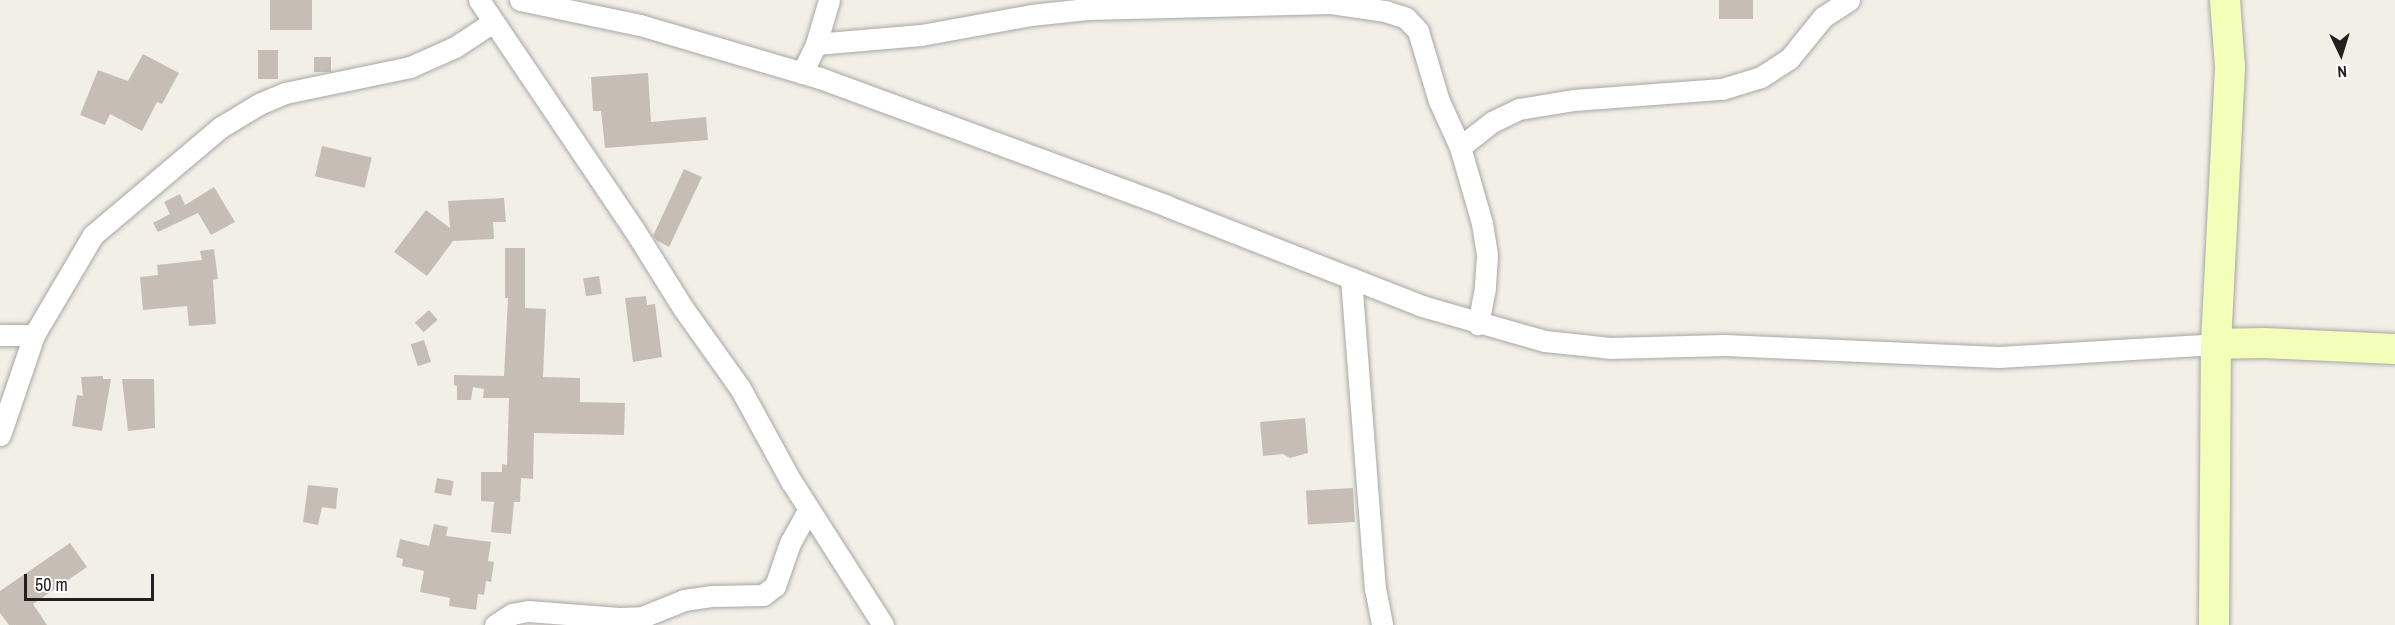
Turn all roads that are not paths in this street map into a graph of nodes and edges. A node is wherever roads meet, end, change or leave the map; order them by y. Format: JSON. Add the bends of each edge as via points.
{"nodes":[{"id":1,"x":479,"y":0,"type":"edge"},
{"id":2,"x":520,"y":0,"type":"edge"},
{"id":3,"x":829,"y":0,"type":"edge"},
{"id":4,"x":1849,"y":0,"type":"edge"},
{"id":5,"x":2225,"y":0,"type":"edge"},
{"id":6,"x":493,"y":22,"type":"junction"},
{"id":7,"x":816,"y":44,"type":"junction"},
{"id":8,"x":802,"y":73,"type":"junction"},
{"id":9,"x":1460,"y":147,"type":"junction"},
{"id":10,"x":1351,"y":278,"type":"junction"},
{"id":11,"x":1478,"y":324,"type":"junction"},
{"id":12,"x":0,"y":335,"type":"edge"},
{"id":13,"x":34,"y":335,"type":"junction"},
{"id":14,"x":2216,"y":344,"type":"junction"},
{"id":15,"x":2395,"y":349,"type":"edge"},
{"id":16,"x":0,"y":435,"type":"edge"},
{"id":17,"x":809,"y":509,"type":"junction"},
{"id":18,"x":495,"y":625,"type":"edge"},
{"id":19,"x":883,"y":625,"type":"edge"},
{"id":20,"x":1382,"y":625,"type":"edge"},
{"id":21,"x":2214,"y":625,"type":"edge"}],
"edges":[{"from":1,"to":6,"type":"street"},
{"from":2,"to":8,"type":"street","via":[[640,25]]},
{"from":3,"to":7,"type":"street"},
{"from":4,"to":9,"type":"street","via":[[1823,17],[1789,59],[1761,77],[1722,89],[1574,100],[1519,109],[1492,122]]},
{"from":5,"to":14,"type":"main road","via":[[2230,68],[2228,160]]},
{"from":6,"to":13,"type":"street","via":[[455,47],[410,66],[285,93],[221,127],[93,235]]},
{"from":6,"to":17,"type":"street","via":[[740,388]]},
{"from":7,"to":8,"type":"street"},
{"from":7,"to":9,"type":"street","via":[[921,34],[1087,9],[1331,3],[1384,11],[1406,18],[1418,31],[1438,101]]},
{"from":8,"to":10,"type":"street","via":[[1167,206]]},
{"from":9,"to":11,"type":"street","via":[[1482,223],[1487,256]]},
{"from":10,"to":11,"type":"street"},
{"from":10,"to":20,"type":"street","via":[[1375,588]]},
{"from":11,"to":14,"type":"street","via":[[1545,341],[1610,348],[1724,345],[1999,357]]},
{"from":12,"to":13,"type":"street"},
{"from":13,"to":16,"type":"street"},
{"from":14,"to":15,"type":"main road"},
{"from":14,"to":21,"type":"main road"},
{"from":17,"to":18,"type":"street","via":[[790,543],[775,586],[763,596],[684,600],[642,617],[528,611],[512,614]]},
{"from":17,"to":19,"type":"street"}]}
